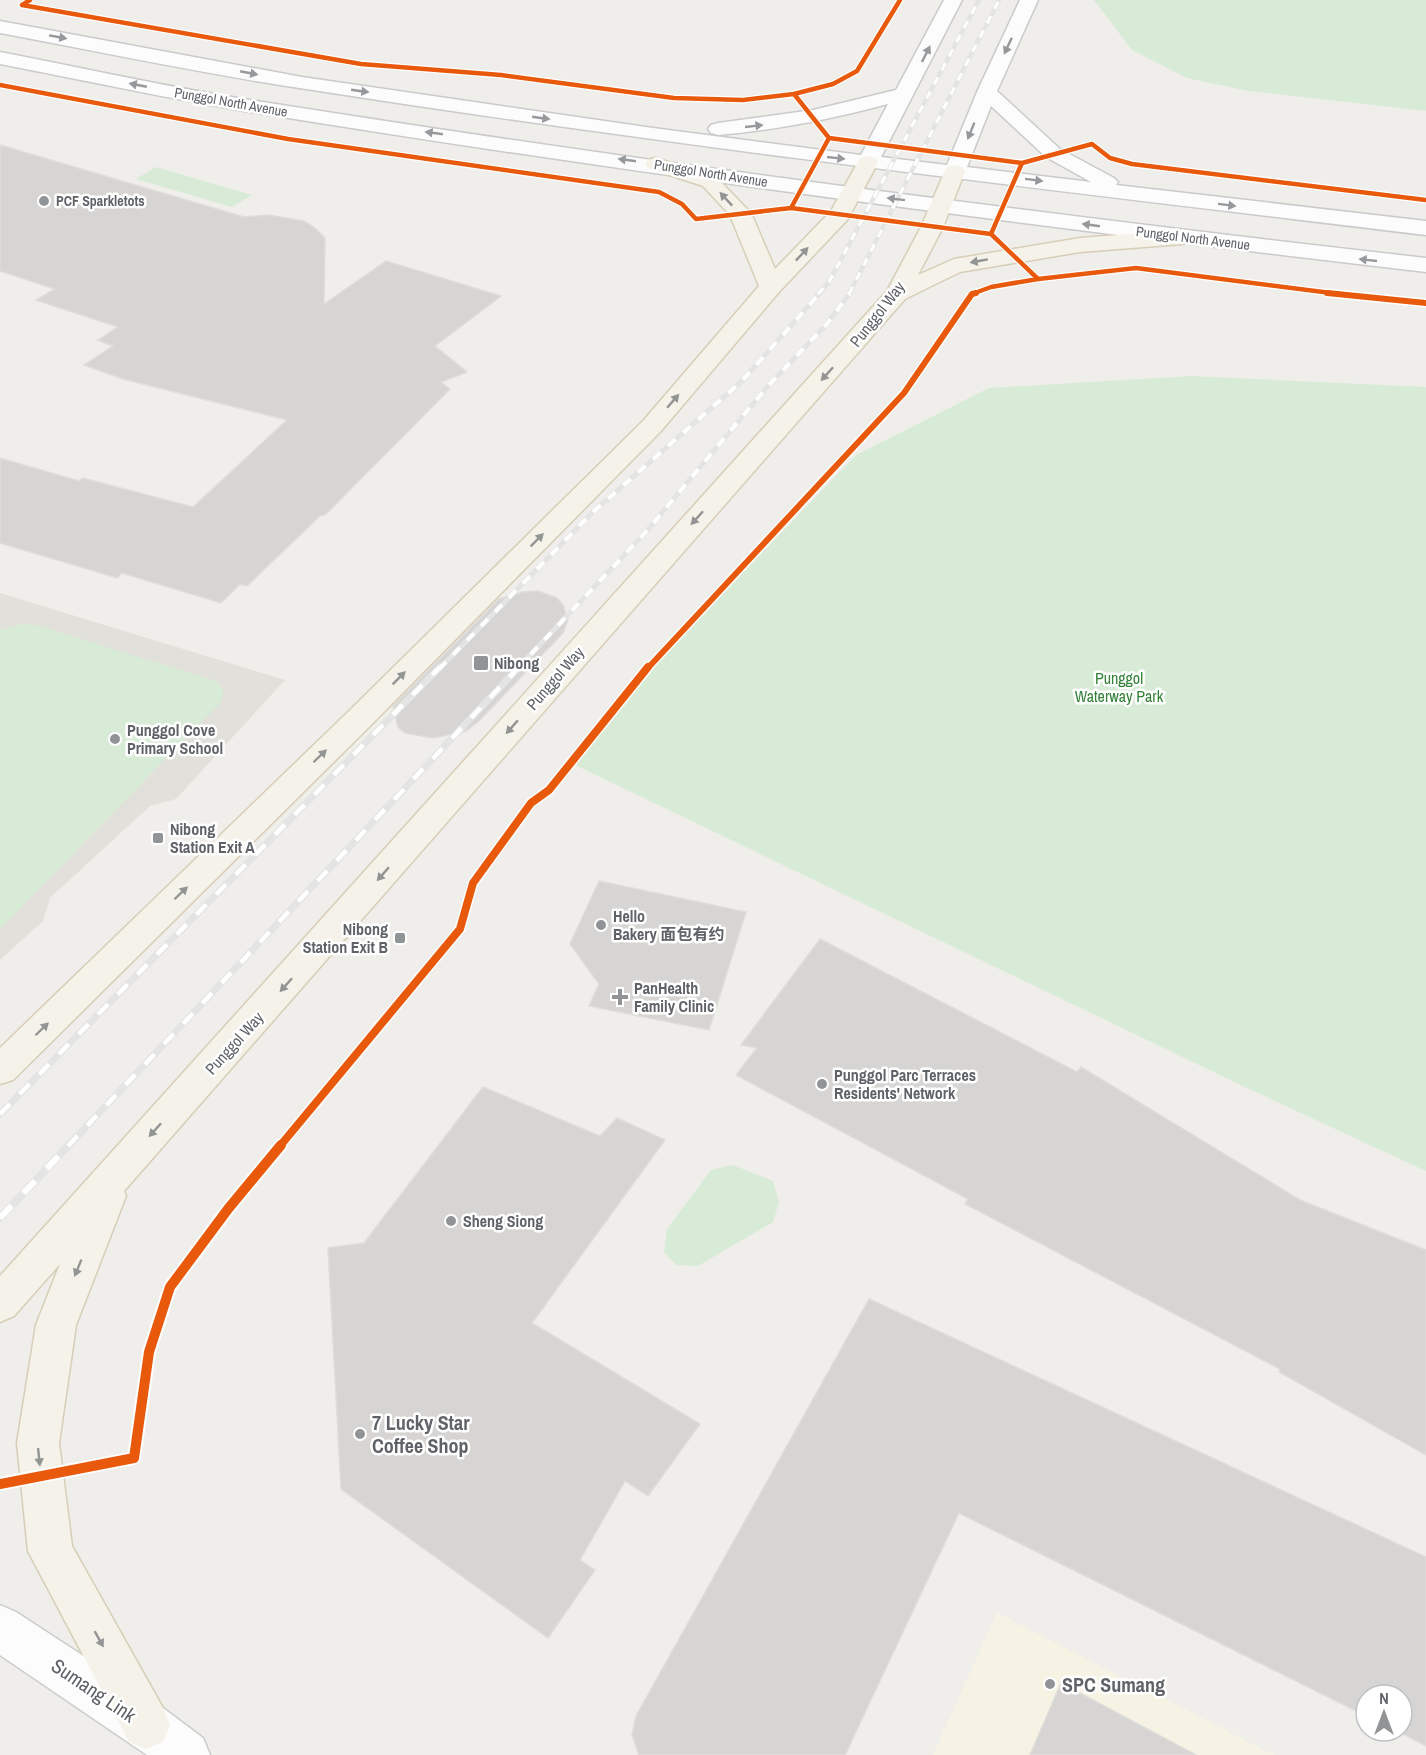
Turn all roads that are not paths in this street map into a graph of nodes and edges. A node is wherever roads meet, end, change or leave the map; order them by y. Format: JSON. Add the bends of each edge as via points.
{"nodes":[{"id":1,"x":953,"y":0,"type":"edge"},
{"id":2,"x":1029,"y":0,"type":"edge"},
{"id":3,"x":0,"y":27,"type":"edge"},
{"id":4,"x":0,"y":58,"type":"edge"},
{"id":5,"x":987,"y":92,"type":"junction"},
{"id":6,"x":906,"y":93,"type":"junction"},
{"id":7,"x":653,"y":134,"type":"junction"},
{"id":8,"x":868,"y":162,"type":"junction"},
{"id":9,"x":655,"y":164,"type":"junction"},
{"id":10,"x":955,"y":171,"type":"junction"},
{"id":11,"x":851,"y":193,"type":"junction"},
{"id":12,"x":1141,"y":194,"type":"junction"},
{"id":13,"x":941,"y":205,"type":"junction"},
{"id":14,"x":1426,"y":228,"type":"edge"},
{"id":15,"x":1182,"y":237,"type":"junction"},
{"id":16,"x":1426,"y":265,"type":"edge"},
{"id":17,"x":771,"y":287,"type":"junction"},
{"id":18,"x":897,"y":294,"type":"junction"},
{"id":19,"x":0,"y":1070,"type":"edge"},
{"id":20,"x":115,"y":1175,"type":"junction"},
{"id":21,"x":0,"y":1304,"type":"edge"},
{"id":22,"x":0,"y":1628,"type":"edge"},
{"id":23,"x":146,"y":1725,"type":"junction"},
{"id":24,"x":186,"y":1755,"type":"edge"}],
"edges":[{"from":6,"to":1,"type":"main road","one_way":true},
{"from":2,"to":5,"type":"main road","name":"Punggol Way","one_way":true},
{"from":3,"to":7,"type":"main road","name":"Punggol North Avenue","one_way":true,"via":[[302,83]]},
{"from":9,"to":4,"type":"main road","name":"Punggol North Avenue","one_way":true,"via":[[260,108]]},
{"from":5,"to":10,"type":"main road","name":"Punggol Way","one_way":true},
{"from":5,"to":12,"type":"main road","via":[[1053,153],[1096,179]]},
{"from":7,"to":6,"type":"main road","one_way":true,"via":[[813,117]]},
{"from":6,"to":8,"type":"main road"},
{"from":7,"to":8,"type":"main road","name":"Punggol North Avenue","one_way":true},
{"from":8,"to":10,"type":"main road","name":"Punggol North Avenue"},
{"from":8,"to":11,"type":"main road"},
{"from":9,"to":11,"type":"main road","name":"Punggol North Avenue"},
{"from":17,"to":9,"type":"main road","one_way":true,"via":[[740,213],[710,182]]},
{"from":10,"to":12,"type":"main road","name":"Punggol North Avenue","one_way":true},
{"from":10,"to":13,"type":"main road","name":"Punggol Way"},
{"from":13,"to":11,"type":"main road","name":"Punggol North Avenue","one_way":true},
{"from":17,"to":11,"type":"main road","one_way":true,"via":[[840,214]]},
{"from":12,"to":14,"type":"main road","name":"Punggol North Avenue","one_way":true},
{"from":15,"to":13,"type":"main road","name":"Punggol North Avenue","one_way":true},
{"from":13,"to":18,"type":"main road","name":"Punggol Way"},
{"from":16,"to":15,"type":"main road","name":"Punggol North Avenue","one_way":true},
{"from":15,"to":18,"type":"main road","one_way":true,"via":[[1080,245],[954,266]]},
{"from":19,"to":17,"type":"main road","one_way":true,"via":[[652,426]]},
{"from":18,"to":20,"type":"main road","name":"Punggol Way","one_way":true},
{"from":20,"to":21,"type":"main road","name":"Punggol Way"},
{"from":20,"to":23,"type":"main road","one_way":true,"via":[[56,1325],[38,1443],[50,1551]]},
{"from":22,"to":23,"type":"main road","name":"Sumang Link"},
{"from":23,"to":24,"type":"main road","name":"Sumang Link"}]}
